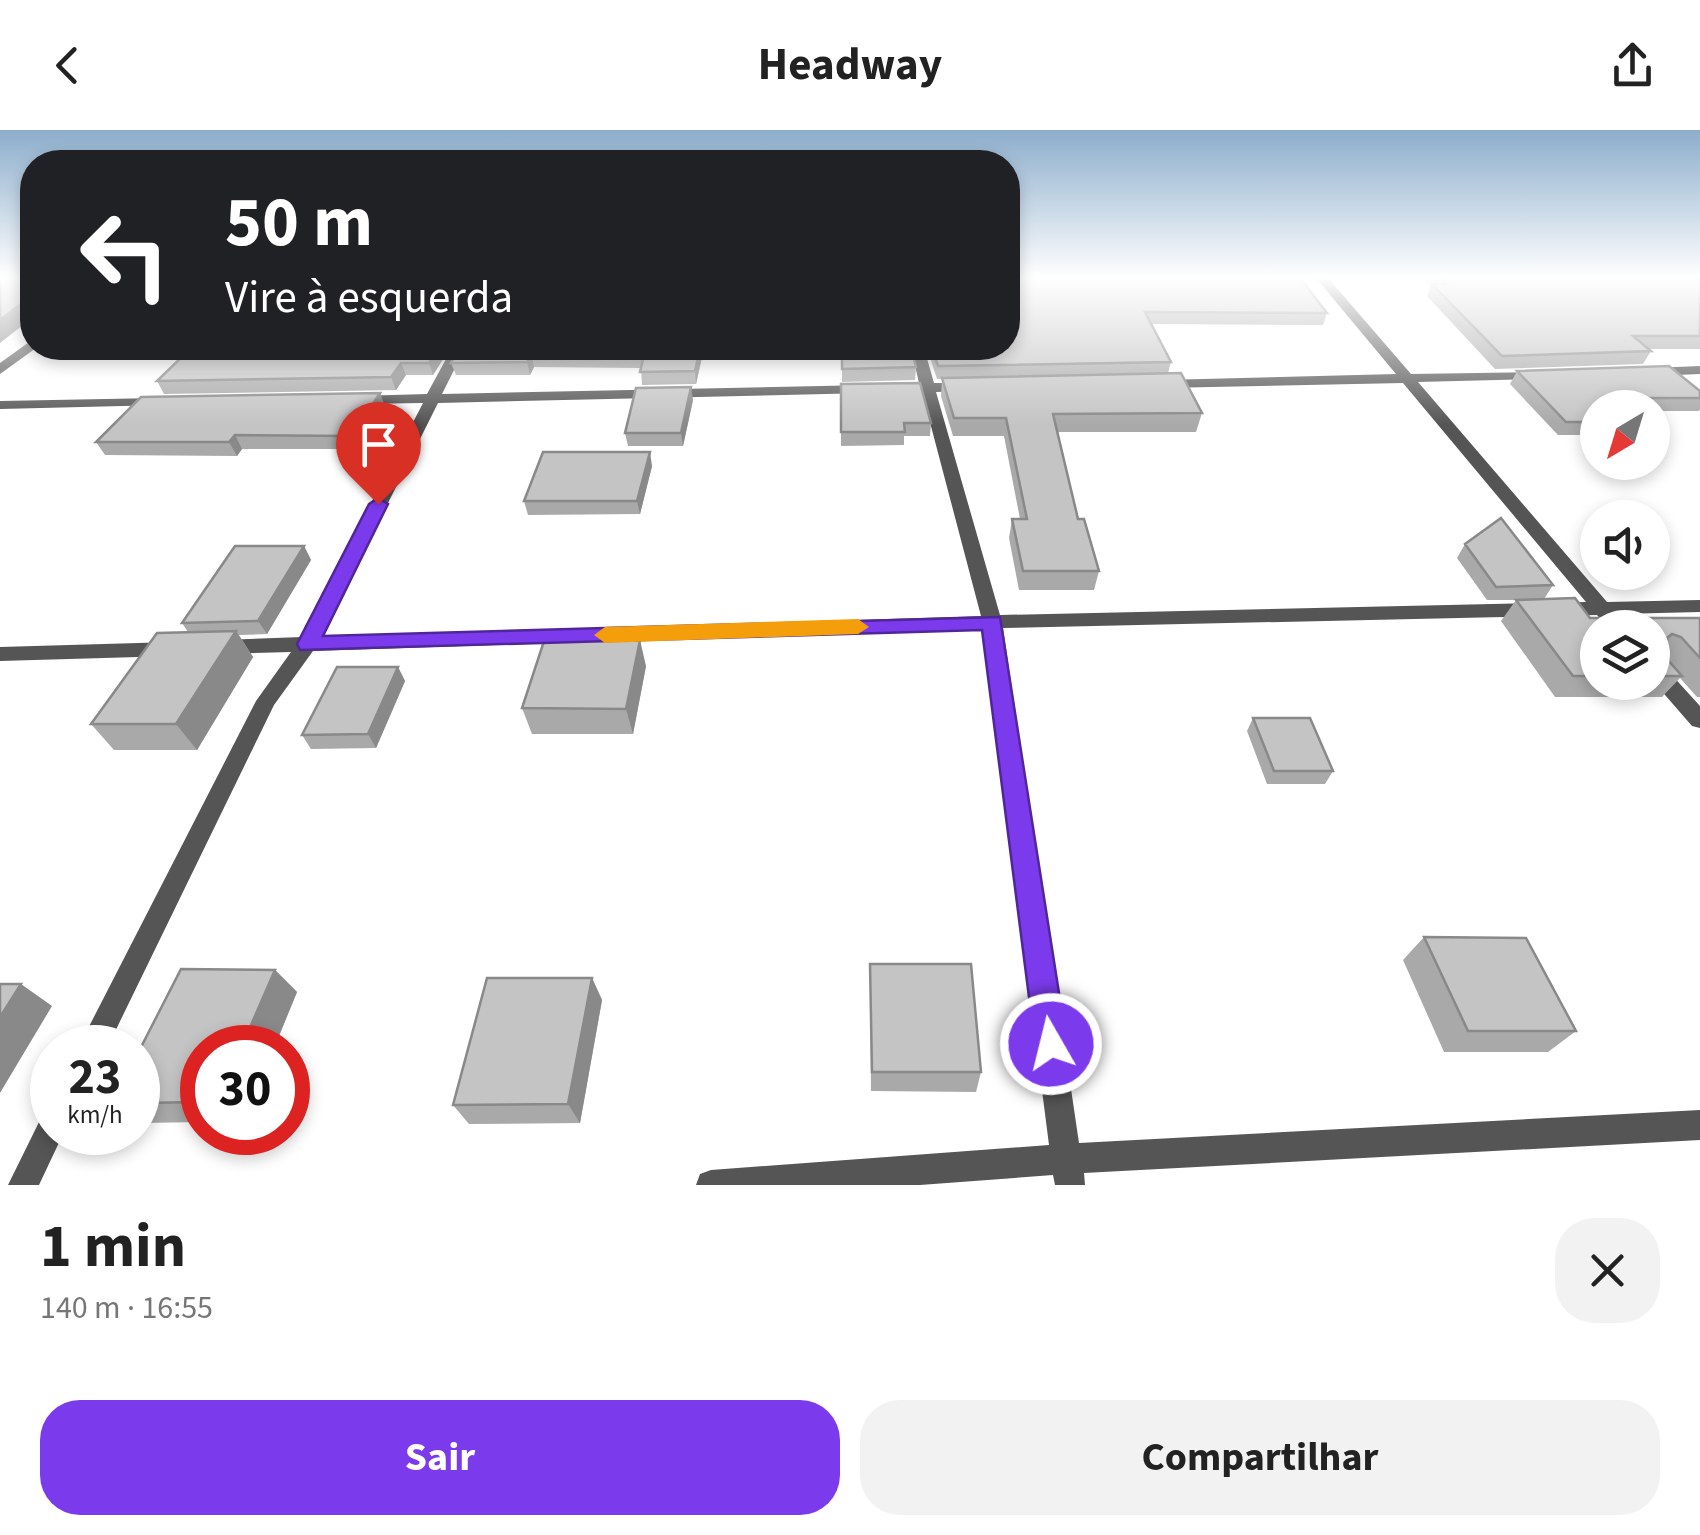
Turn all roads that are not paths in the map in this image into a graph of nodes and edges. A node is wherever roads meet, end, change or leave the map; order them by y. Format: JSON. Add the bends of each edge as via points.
{"nodes":[{"id":1,"x":1365,"y":327,"type":"edge"},
{"id":2,"x":20,"y":354,"type":"edge"},
{"id":3,"x":452,"y":360,"type":"edge"},
{"id":4,"x":919,"y":360,"type":"edge"},
{"id":5,"x":0,"y":370,"type":"edge"},
{"id":6,"x":1700,"y":370,"type":"edge"},
{"id":7,"x":1642,"y":372,"type":"edge"},
{"id":8,"x":1546,"y":375,"type":"edge"},
{"id":9,"x":1410,"y":379,"type":"junction"},
{"id":10,"x":1139,"y":384,"type":"edge"},
{"id":11,"x":983,"y":386,"type":"edge"},
{"id":12,"x":925,"y":388,"type":"junction"},
{"id":13,"x":432,"y":399,"type":"junction"},
{"id":14,"x":334,"y":400,"type":"edge"},
{"id":15,"x":176,"y":402,"type":"edge"},
{"id":16,"x":0,"y":405,"type":"edge"},
{"id":17,"x":1700,"y":606,"type":"edge"},
{"id":18,"x":1602,"y":608,"type":"junction"},
{"id":19,"x":992,"y":622,"type":"junction"},
{"id":20,"x":308,"y":644,"type":"junction"},
{"id":21,"x":0,"y":654,"type":"edge"},
{"id":22,"x":1670,"y":686,"type":"edge"},
{"id":23,"x":1700,"y":720,"type":"edge"},
{"id":24,"x":104,"y":1025,"type":"edge"},
{"id":25,"x":1700,"y":1125,"type":"edge"},
{"id":26,"x":38,"y":1155,"type":"edge"},
{"id":27,"x":1069,"y":1172,"type":"edge"},
{"id":28,"x":23,"y":1185,"type":"edge"},
{"id":29,"x":711,"y":1185,"type":"edge"}],
"edges":[{"from":1,"to":9,"type":"street"},
{"from":2,"to":5,"type":"street"},
{"from":3,"to":13,"type":"street"},
{"from":4,"to":12,"type":"street"},
{"from":6,"to":7,"type":"street"},
{"from":8,"to":9,"type":"street"},
{"from":9,"to":10,"type":"street"},
{"from":9,"to":18,"type":"street"},
{"from":11,"to":12,"type":"street"},
{"from":12,"to":13,"type":"street"},
{"from":12,"to":19,"type":"street"},
{"from":13,"to":14,"type":"street"},
{"from":13,"to":20,"type":"street"},
{"from":15,"to":16,"type":"street"},
{"from":17,"to":18,"type":"street"},
{"from":18,"to":19,"type":"street"},
{"from":19,"to":20,"type":"street"},
{"from":19,"to":27,"type":"street"},
{"from":20,"to":21,"type":"street"},
{"from":20,"to":24,"type":"street","via":[[266,701]]},
{"from":22,"to":23,"type":"street"},
{"from":25,"to":27,"type":"street"},
{"from":26,"to":28,"type":"street"},
{"from":27,"to":29,"type":"street"}]}
